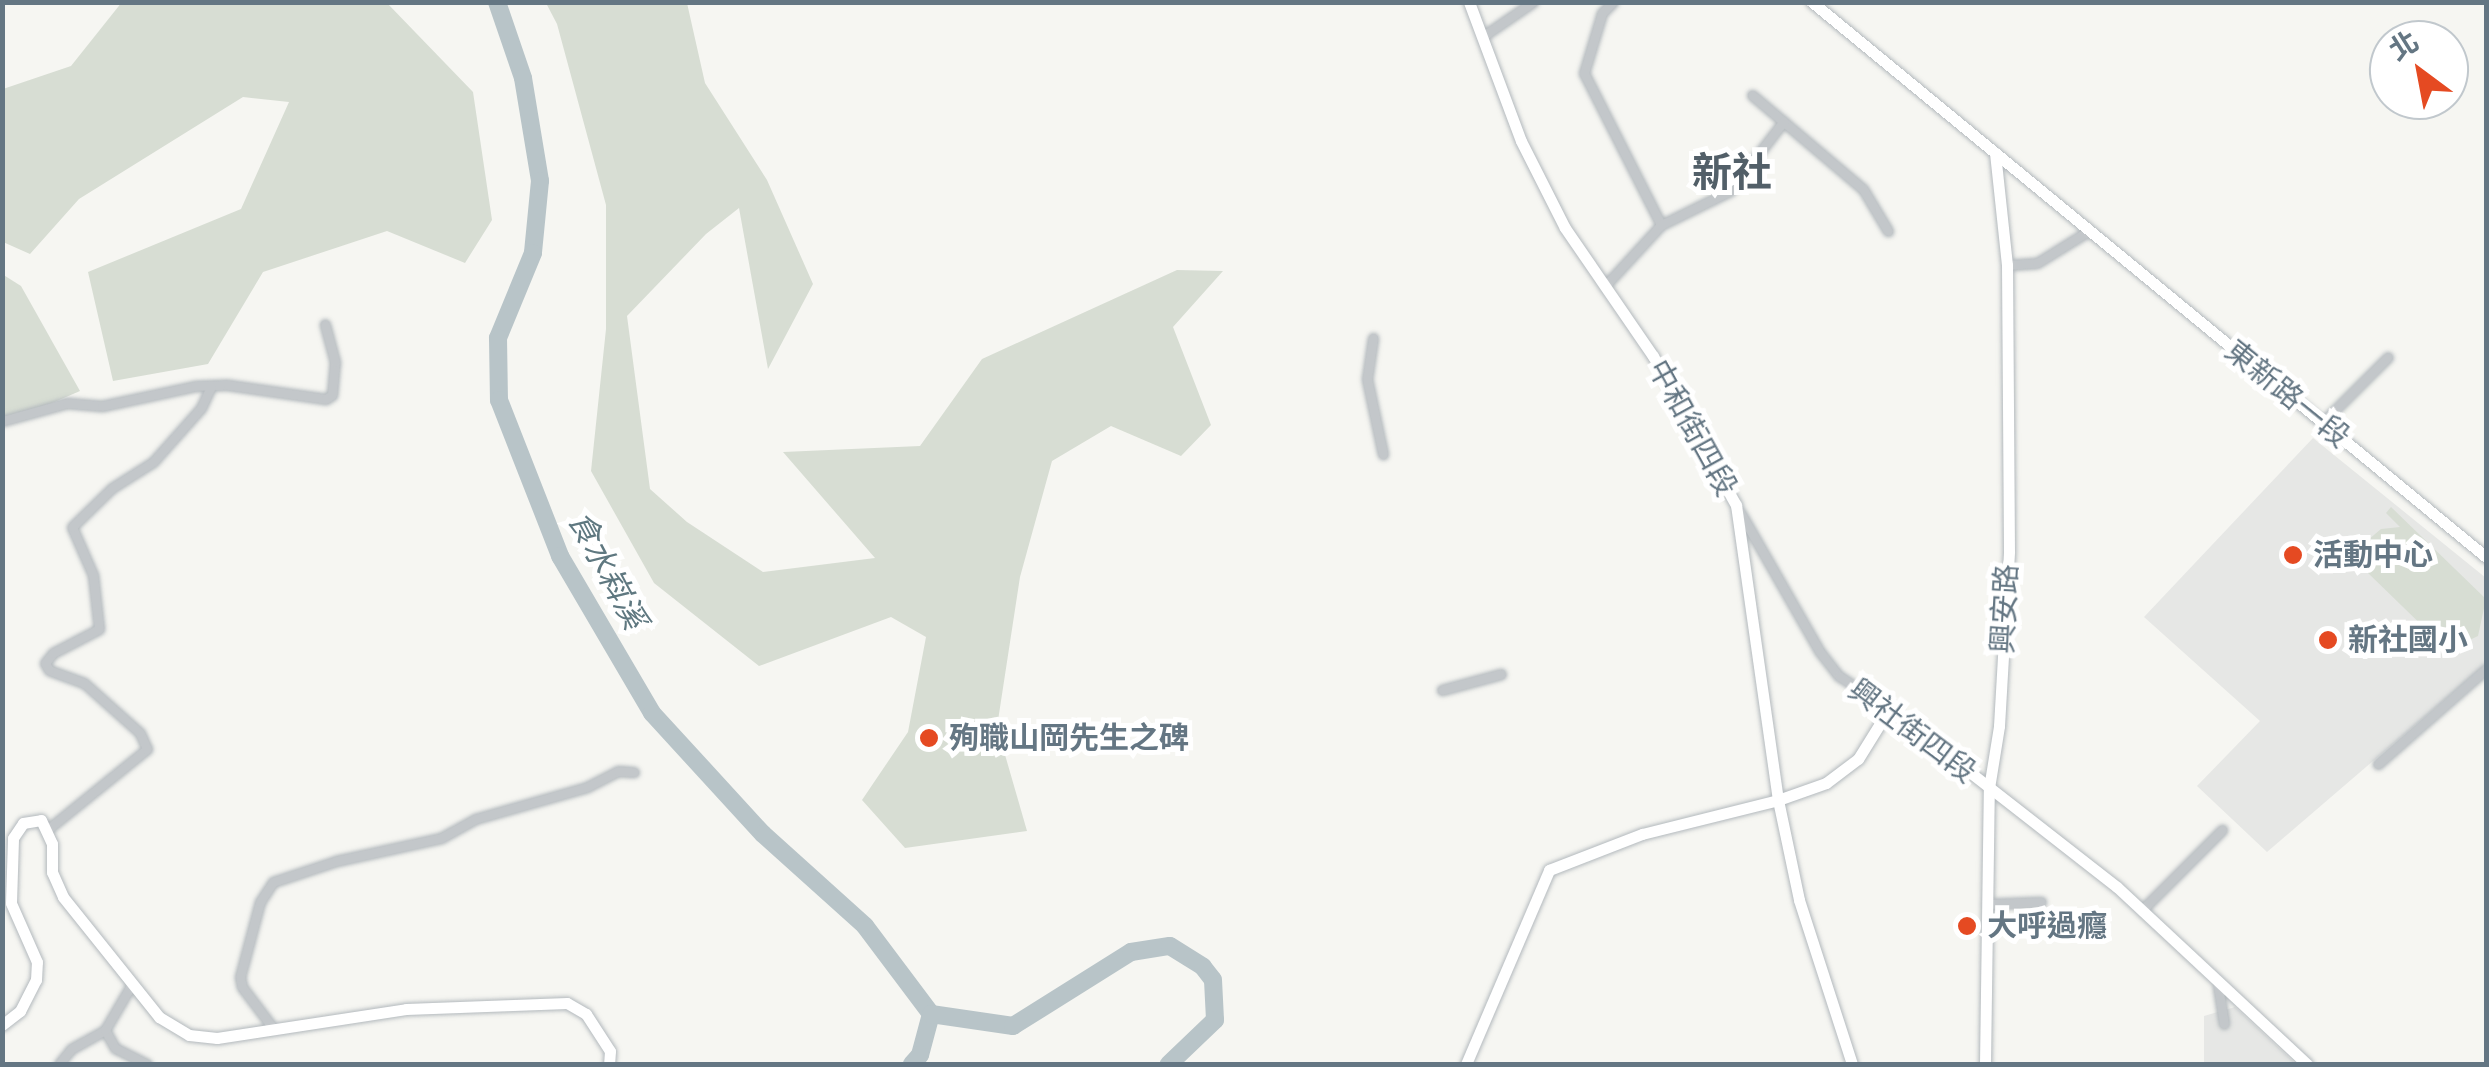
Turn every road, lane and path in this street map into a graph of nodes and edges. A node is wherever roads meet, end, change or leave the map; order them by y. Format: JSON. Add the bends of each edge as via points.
{"nodes":[{"id":1,"x":1470,"y":2,"type":"edge"},
{"id":2,"x":1533,"y":2,"type":"edge"},
{"id":3,"x":1613,"y":2,"type":"edge"},
{"id":4,"x":1812,"y":2,"type":"edge"},
{"id":5,"x":1482,"y":37,"type":"junction"},
{"id":6,"x":1752,"y":95,"type":"dead end"},
{"id":7,"x":1784,"y":122,"type":"junction"},
{"id":8,"x":1995,"y":152,"type":"junction"},
{"id":9,"x":1661,"y":225,"type":"junction"},
{"id":10,"x":1888,"y":231,"type":"dead end"},
{"id":11,"x":2088,"y":232,"type":"junction"},
{"id":12,"x":2006,"y":265,"type":"junction"},
{"id":13,"x":1604,"y":287,"type":"junction"},
{"id":14,"x":325,"y":324,"type":"dead end"},
{"id":15,"x":1373,"y":338,"type":"dead end"},
{"id":16,"x":2388,"y":357,"type":"dead end"},
{"id":17,"x":212,"y":388,"type":"junction"},
{"id":18,"x":2,"y":421,"type":"edge"},
{"id":19,"x":2322,"y":422,"type":"junction"},
{"id":20,"x":1383,"y":454,"type":"dead end"},
{"id":21,"x":1736,"y":505,"type":"junction"},
{"id":22,"x":2486,"y":557,"type":"edge"},
{"id":23,"x":2486,"y":669,"type":"edge"},
{"id":24,"x":1502,"y":674,"type":"dead end"},
{"id":25,"x":1442,"y":690,"type":"dead end"},
{"id":26,"x":1889,"y":710,"type":"junction"},
{"id":27,"x":2378,"y":764,"type":"dead end"},
{"id":28,"x":634,"y":772,"type":"dead end"},
{"id":29,"x":1989,"y":788,"type":"junction"},
{"id":30,"x":1778,"y":800,"type":"junction"},
{"id":31,"x":47,"y":830,"type":"junction"},
{"id":32,"x":2222,"y":830,"type":"dead end"},
{"id":33,"x":2041,"y":902,"type":"dead end"},
{"id":34,"x":1986,"y":904,"type":"junction"},
{"id":35,"x":2143,"y":909,"type":"junction"},
{"id":36,"x":132,"y":984,"type":"junction"},
{"id":37,"x":2218,"y":986,"type":"junction"},
{"id":38,"x":4,"y":1021,"type":"edge"},
{"id":39,"x":2224,"y":1024,"type":"dead end"},
{"id":40,"x":274,"y":1028,"type":"junction"},
{"id":41,"x":104,"y":1030,"type":"junction"},
{"id":42,"x":59,"y":1064,"type":"edge"},
{"id":43,"x":147,"y":1064,"type":"edge"},
{"id":44,"x":610,"y":1064,"type":"edge"},
{"id":45,"x":1466,"y":1064,"type":"edge"},
{"id":46,"x":1852,"y":1064,"type":"edge"},
{"id":47,"x":1984,"y":1064,"type":"edge"},
{"id":48,"x":2307,"y":1064,"type":"edge"}],
"edges":[{"from":1,"to":5,"type":"street","name":"中和街四段"},
{"from":2,"to":5,"type":"street"},
{"from":3,"to":9,"type":"street","via":[[1602,13],[1584,74]]},
{"from":4,"to":8,"type":"street","name":"東新路一段"},
{"from":5,"to":13,"type":"street","name":"中和街四段","via":[[1564,228]]},
{"from":6,"to":7,"type":"street"},
{"from":7,"to":9,"type":"street","via":[[1730,191]]},
{"from":7,"to":10,"type":"street","via":[[1863,189]]},
{"from":8,"to":11,"type":"street","name":"東新路一段"},
{"from":8,"to":12,"type":"street","name":"興安路"},
{"from":9,"to":13,"type":"street"},
{"from":11,"to":12,"type":"street","via":[[2037,263]]},
{"from":11,"to":19,"type":"street","name":"東新路一段"},
{"from":12,"to":29,"type":"street","name":"興安路","via":[[2009,551]]},
{"from":13,"to":21,"type":"street","name":"中和街四段","via":[[1653,356]]},
{"from":14,"to":17,"type":"street","via":[[335,362],[326,399],[228,384]]},
{"from":15,"to":20,"type":"street","via":[[1367,378]]},
{"from":16,"to":19,"type":"street"},
{"from":17,"to":18,"type":"street","via":[[102,406],[67,403]]},
{"from":17,"to":31,"type":"street","via":[[153,462],[112,488],[72,526],[92,575],[99,628],[46,663],[84,682],[140,732],[147,749]]},
{"from":19,"to":22,"type":"street","name":"東新路一段"},
{"from":21,"to":26,"type":"street","name":"興社街四段","via":[[1820,652],[1839,676]]},
{"from":21,"to":30,"type":"street","name":"中和街四段"},
{"from":23,"to":27,"type":"street"},
{"from":24,"to":25,"type":"street"},
{"from":26,"to":29,"type":"street","name":"興社街四段"},
{"from":26,"to":30,"type":"street","via":[[1848,769]]},
{"from":28,"to":40,"type":"street","via":[[618,771],[587,787],[475,818],[441,838],[272,882],[240,977]]},
{"from":29,"to":34,"type":"street","name":"興安路"},
{"from":29,"to":35,"type":"street","name":"興社街四段"},
{"from":30,"to":45,"type":"street","via":[[1642,834],[1550,870]]},
{"from":30,"to":46,"type":"street","name":"中和街四段","via":[[1799,900]]},
{"from":31,"to":36,"type":"street","via":[[63,898]]},
{"from":31,"to":38,"type":"street","via":[[41,820],[23,823],[13,838],[11,903],[37,962],[20,1011]]},
{"from":32,"to":35,"type":"street"},
{"from":33,"to":34,"type":"street"},
{"from":34,"to":47,"type":"street","name":"興安路"},
{"from":35,"to":37,"type":"street","name":"興社街四段"},
{"from":36,"to":40,"type":"street","via":[[159,1017],[189,1035],[217,1038]]},
{"from":36,"to":41,"type":"street"},
{"from":37,"to":39,"type":"street"},
{"from":37,"to":48,"type":"street","name":"興社街四段"},
{"from":40,"to":44,"type":"street","via":[[406,1009],[566,1003],[586,1014],[610,1050]]},
{"from":41,"to":42,"type":"street"},
{"from":41,"to":43,"type":"street","via":[[115,1048]]}]}
